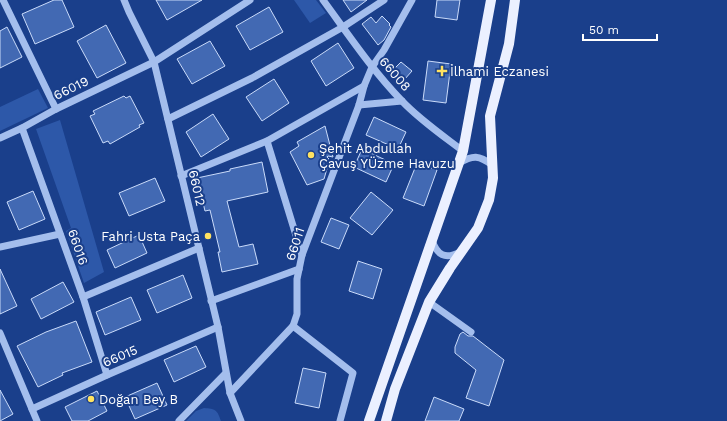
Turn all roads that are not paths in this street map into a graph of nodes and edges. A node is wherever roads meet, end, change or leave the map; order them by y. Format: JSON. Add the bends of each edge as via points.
{"nodes":[{"id":1,"x":3,"y":0,"type":"edge"},
{"id":2,"x":121,"y":0,"type":"edge"},
{"id":3,"x":124,"y":0,"type":"edge"},
{"id":4,"x":250,"y":0,"type":"edge"},
{"id":5,"x":323,"y":0,"type":"edge"},
{"id":6,"x":384,"y":0,"type":"edge"},
{"id":7,"x":412,"y":0,"type":"edge"},
{"id":8,"x":491,"y":0,"type":"edge"},
{"id":9,"x":515,"y":0,"type":"edge"},
{"id":10,"x":129,"y":12,"type":"junction"},
{"id":11,"x":342,"y":27,"type":"junction"},
{"id":12,"x":154,"y":62,"type":"junction"},
{"id":13,"x":372,"y":67,"type":"junction"},
{"id":14,"x":364,"y":86,"type":"junction"},
{"id":15,"x":402,"y":101,"type":"junction"},
{"id":16,"x":360,"y":105,"type":"junction"},
{"id":17,"x":56,"y":109,"type":"junction"},
{"id":18,"x":168,"y":119,"type":"junction"},
{"id":19,"x":22,"y":128,"type":"junction"},
{"id":20,"x":0,"y":138,"type":"edge"},
{"id":21,"x":267,"y":141,"type":"junction"},
{"id":22,"x":462,"y":151,"type":"junction"},
{"id":23,"x":459,"y":163,"type":"junction"},
{"id":24,"x":492,"y":165,"type":"junction"},
{"id":25,"x":182,"y":176,"type":"junction"},
{"id":26,"x":60,"y":234,"type":"junction"},
{"id":27,"x":432,"y":240,"type":"junction"},
{"id":28,"x":0,"y":247,"type":"edge"},
{"id":29,"x":199,"y":248,"type":"junction"},
{"id":30,"x":464,"y":250,"type":"junction"},
{"id":31,"x":302,"y":255,"type":"junction"},
{"id":32,"x":299,"y":269,"type":"junction"},
{"id":33,"x":82,"y":297,"type":"junction"},
{"id":34,"x":211,"y":302,"type":"junction"},
{"id":35,"x":429,"y":302,"type":"junction"},
{"id":36,"x":293,"y":326,"type":"junction"},
{"id":37,"x":218,"y":327,"type":"junction"},
{"id":38,"x":471,"y":332,"type":"dead end"},
{"id":39,"x":0,"y":333,"type":"edge"},
{"id":40,"x":225,"y":374,"type":"junction"},
{"id":41,"x":107,"y":375,"type":"junction"},
{"id":42,"x":230,"y":394,"type":"junction"},
{"id":43,"x":32,"y":409,"type":"junction"},
{"id":44,"x":37,"y":421,"type":"edge"},
{"id":45,"x":179,"y":421,"type":"edge"},
{"id":46,"x":241,"y":421,"type":"edge"},
{"id":47,"x":340,"y":421,"type":"edge"},
{"id":48,"x":369,"y":421,"type":"edge"},
{"id":49,"x":386,"y":421,"type":"edge"}],
"edges":[{"from":1,"to":17,"type":"street"},
{"from":2,"to":10,"type":"street","name":"66012"},
{"from":3,"to":10,"type":"street","name":"66012"},
{"from":4,"to":12,"type":"street","name":"66019"},
{"from":5,"to":11,"type":"street","name":"66008"},
{"from":6,"to":11,"type":"street"},
{"from":7,"to":13,"type":"street","name":"66011"},
{"from":8,"to":22,"type":"main road"},
{"from":9,"to":24,"type":"main road","via":[[509,44],[490,116]]},
{"from":10,"to":12,"type":"street","name":"66012"},
{"from":11,"to":13,"type":"street","name":"66008"},
{"from":11,"to":18,"type":"street","via":[[252,78]]},
{"from":12,"to":17,"type":"street","name":"66019"},
{"from":12,"to":18,"type":"street","name":"66012"},
{"from":13,"to":14,"type":"street","name":"66011"},
{"from":13,"to":15,"type":"street","name":"66008"},
{"from":14,"to":16,"type":"street","name":"66011"},
{"from":14,"to":21,"type":"street"},
{"from":15,"to":16,"type":"street"},
{"from":15,"to":22,"type":"street","name":"66008"},
{"from":16,"to":31,"type":"street","name":"66011"},
{"from":17,"to":19,"type":"street","name":"66019"},
{"from":18,"to":25,"type":"street","name":"66012"},
{"from":19,"to":20,"type":"street","name":"66019"},
{"from":19,"to":26,"type":"street","name":"66016"},
{"from":21,"to":25,"type":"street"},
{"from":21,"to":31,"type":"street"},
{"from":22,"to":23,"type":"main road"},
{"from":23,"to":24,"type":"street","via":[[470,157],[478,157]]},
{"from":23,"to":27,"type":"main road"},
{"from":24,"to":30,"type":"main road","via":[[490,200],[478,228]]},
{"from":25,"to":29,"type":"street","name":"66012"},
{"from":26,"to":28,"type":"street"},
{"from":26,"to":33,"type":"street","name":"66016"},
{"from":27,"to":30,"type":"street","via":[[435,249],[444,255],[449,256]]},
{"from":27,"to":48,"type":"main road"},
{"from":29,"to":33,"type":"street"},
{"from":29,"to":34,"type":"street","name":"66012"},
{"from":30,"to":35,"type":"main road"},
{"from":31,"to":32,"type":"street","name":"66011"},
{"from":32,"to":34,"type":"street"},
{"from":32,"to":36,"type":"street","name":"66011","via":[[297,314]]},
{"from":33,"to":41,"type":"street","name":"66016"},
{"from":34,"to":37,"type":"street","name":"66012"},
{"from":35,"to":38,"type":"street"},
{"from":35,"to":49,"type":"main road","via":[[395,389]]},
{"from":36,"to":42,"type":"street"},
{"from":36,"to":47,"type":"street","via":[[353,373]]},
{"from":37,"to":40,"type":"street","name":"66012"},
{"from":37,"to":41,"type":"street","name":"66015"},
{"from":39,"to":43,"type":"street"},
{"from":40,"to":42,"type":"street","name":"66012"},
{"from":40,"to":45,"type":"street"},
{"from":41,"to":43,"type":"street","name":"66015"},
{"from":42,"to":46,"type":"street","name":"66012"},
{"from":43,"to":44,"type":"street"}]}
